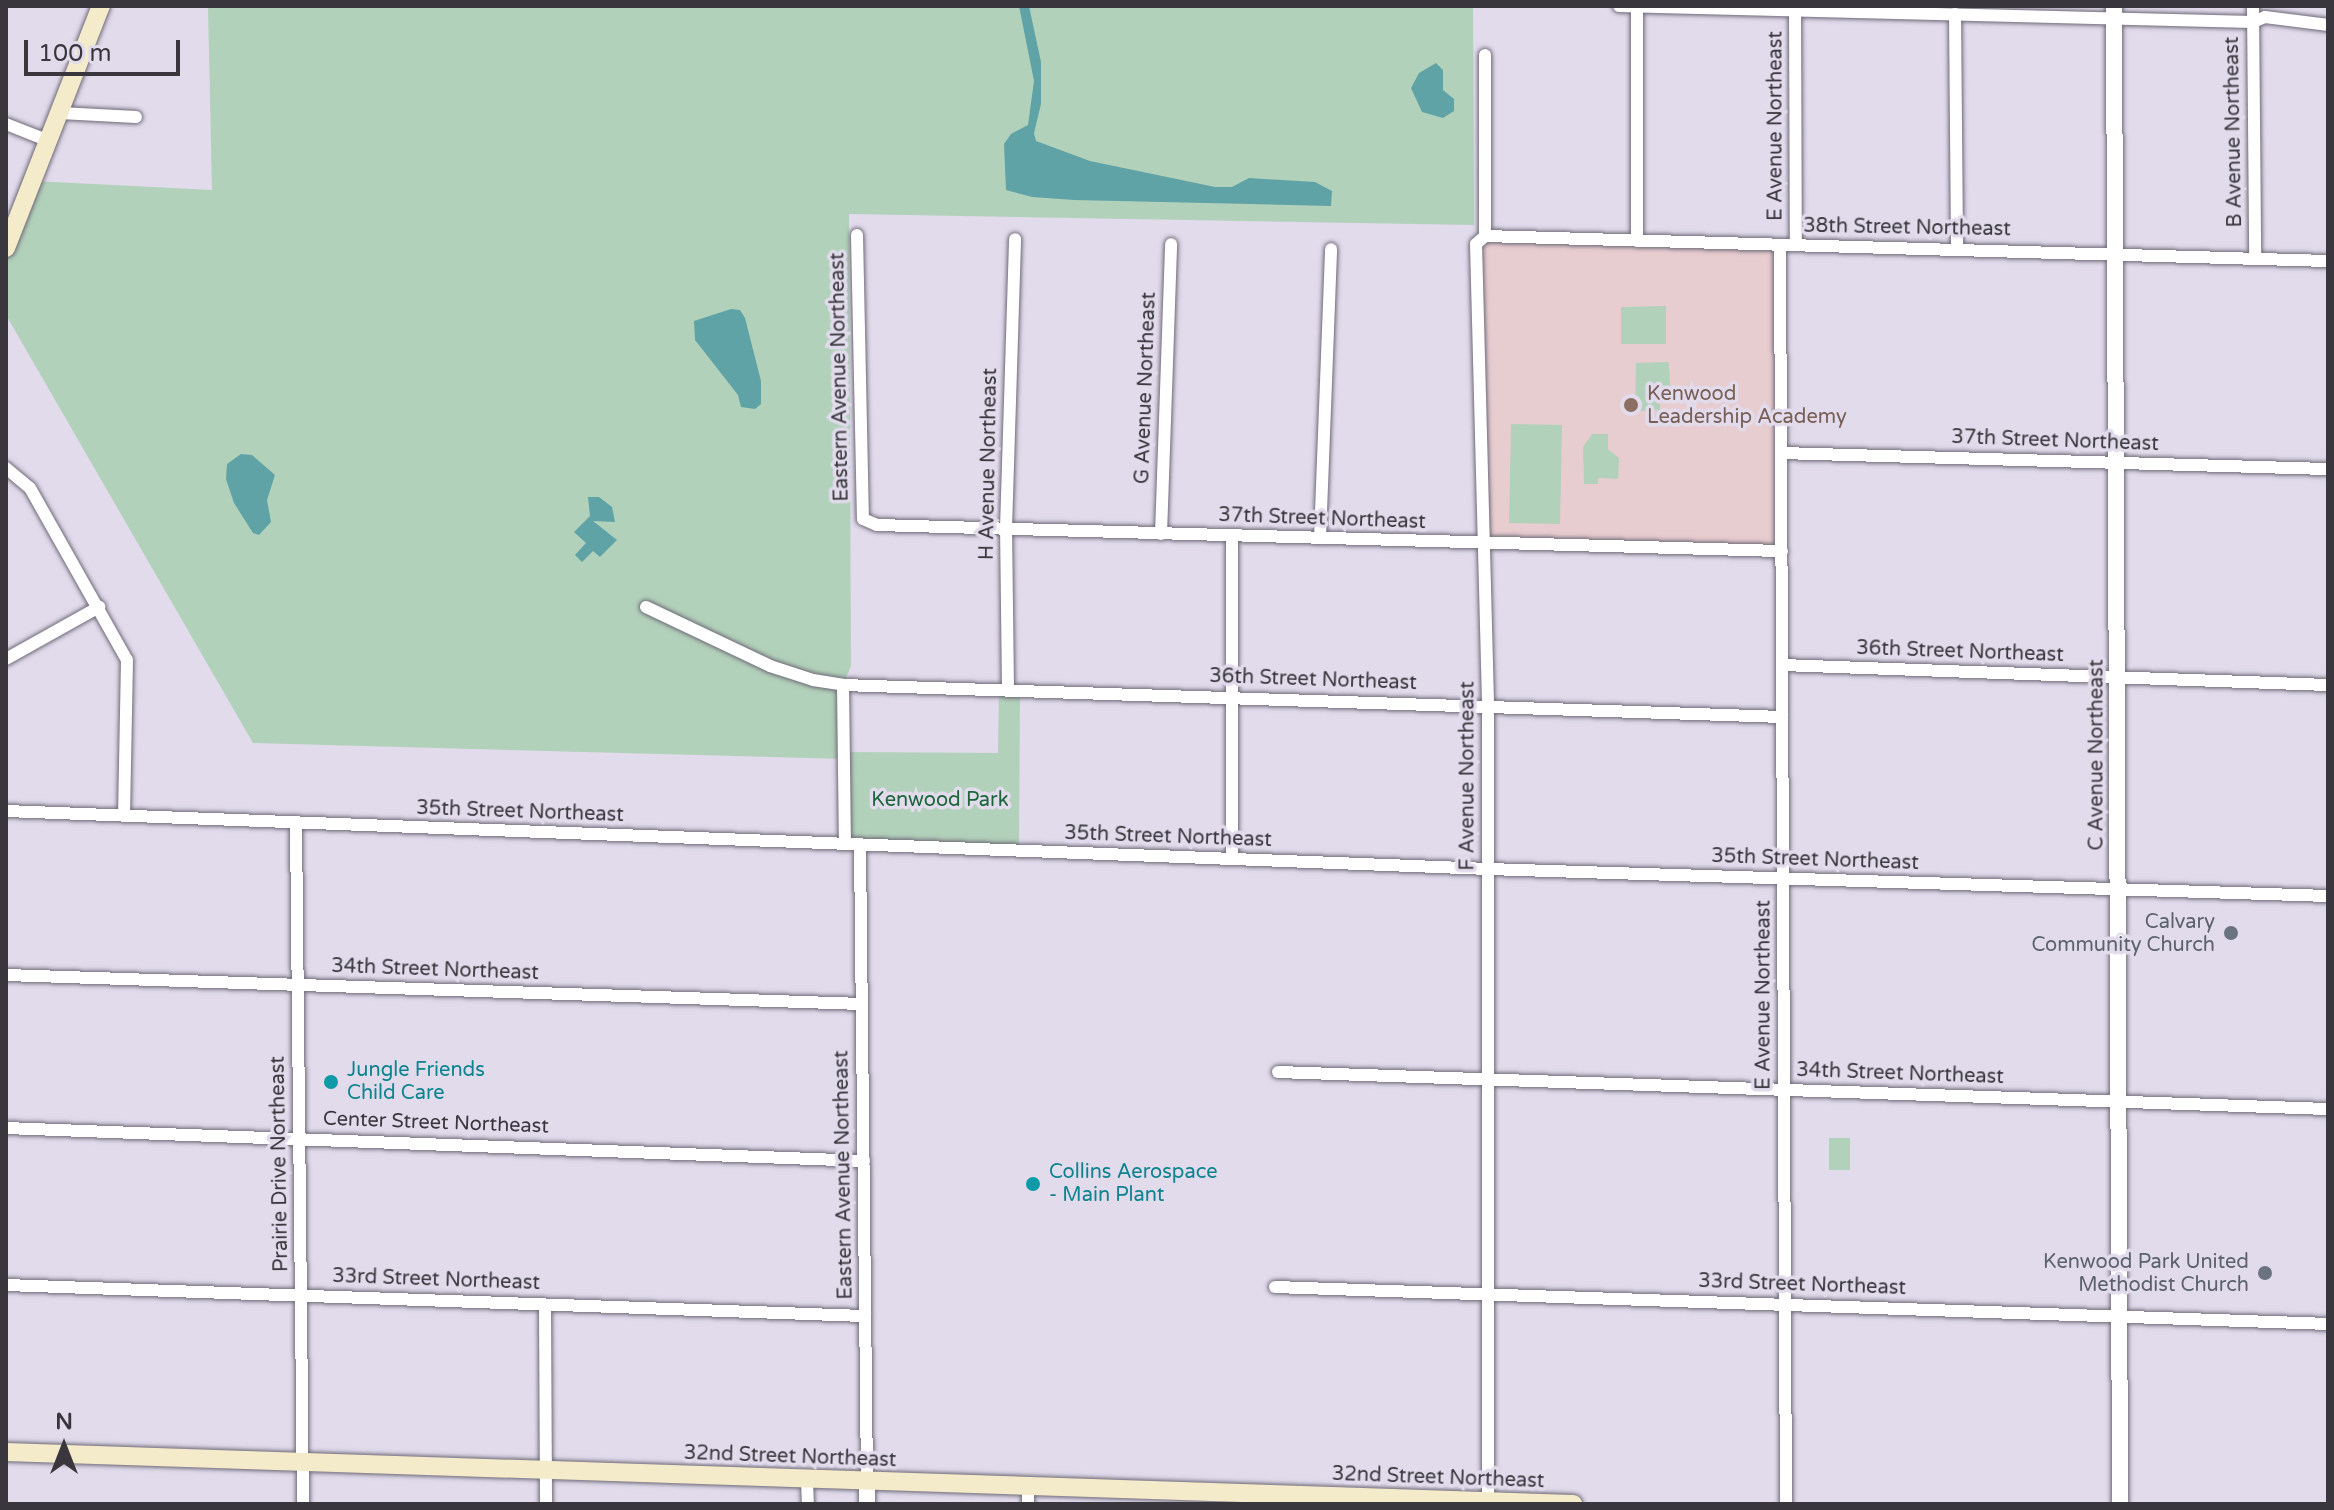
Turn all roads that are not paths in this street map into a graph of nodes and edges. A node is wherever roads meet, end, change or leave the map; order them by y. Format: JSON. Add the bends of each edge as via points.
{"nodes":[{"id":1,"x":101,"y":6,"type":"edge"},
{"id":2,"x":1619,"y":6,"type":"edge"},
{"id":3,"x":1637,"y":6,"type":"edge"},
{"id":4,"x":2253,"y":6,"type":"edge"},
{"id":5,"x":1796,"y":8,"type":"edge"},
{"id":6,"x":2114,"y":12,"type":"edge"},
{"id":7,"x":1955,"y":14,"type":"junction"},
{"id":8,"x":2253,"y":22,"type":"junction"},
{"id":9,"x":2328,"y":25,"type":"edge"},
{"id":10,"x":1485,"y":55,"type":"dead end"},
{"id":11,"x":60,"y":113,"type":"junction"},
{"id":12,"x":136,"y":117,"type":"dead end"},
{"id":13,"x":6,"y":124,"type":"edge"},
{"id":14,"x":49,"y":141,"type":"junction"},
{"id":15,"x":857,"y":235,"type":"dead end"},
{"id":16,"x":1485,"y":236,"type":"junction"},
{"id":17,"x":1015,"y":239,"type":"dead end"},
{"id":18,"x":1637,"y":241,"type":"junction"},
{"id":19,"x":1171,"y":244,"type":"dead end"},
{"id":20,"x":1796,"y":245,"type":"junction"},
{"id":21,"x":1780,"y":246,"type":"junction"},
{"id":22,"x":6,"y":248,"type":"edge"},
{"id":23,"x":1331,"y":249,"type":"dead end"},
{"id":24,"x":1957,"y":249,"type":"junction"},
{"id":25,"x":2115,"y":253,"type":"junction"},
{"id":26,"x":2255,"y":259,"type":"junction"},
{"id":27,"x":2328,"y":261,"type":"edge"},
{"id":28,"x":1781,"y":453,"type":"junction"},
{"id":29,"x":2115,"y":462,"type":"junction"},
{"id":30,"x":6,"y":468,"type":"edge"},
{"id":31,"x":2328,"y":469,"type":"edge"},
{"id":32,"x":863,"y":519,"type":"joint"},
{"id":33,"x":1006,"y":528,"type":"junction"},
{"id":34,"x":1161,"y":534,"type":"junction"},
{"id":35,"x":1232,"y":536,"type":"junction"},
{"id":36,"x":1320,"y":538,"type":"junction"},
{"id":37,"x":1487,"y":545,"type":"junction"},
{"id":38,"x":1782,"y":551,"type":"junction"},
{"id":39,"x":99,"y":607,"type":"junction"},
{"id":40,"x":646,"y":607,"type":"dead end"},
{"id":41,"x":6,"y":659,"type":"edge"},
{"id":42,"x":1782,"y":665,"type":"junction"},
{"id":43,"x":2117,"y":678,"type":"junction"},
{"id":44,"x":843,"y":685,"type":"junction"},
{"id":45,"x":2328,"y":685,"type":"edge"},
{"id":46,"x":1008,"y":689,"type":"junction"},
{"id":47,"x":1232,"y":697,"type":"junction"},
{"id":48,"x":1488,"y":707,"type":"junction"},
{"id":49,"x":1782,"y":717,"type":"junction"},
{"id":50,"x":6,"y":811,"type":"edge"},
{"id":51,"x":124,"y":815,"type":"junction"},
{"id":52,"x":296,"y":823,"type":"junction"},
{"id":53,"x":845,"y":844,"type":"junction"},
{"id":54,"x":860,"y":845,"type":"junction"},
{"id":55,"x":1232,"y":859,"type":"junction"},
{"id":56,"x":1488,"y":869,"type":"junction"},
{"id":57,"x":1783,"y":879,"type":"junction"},
{"id":58,"x":2118,"y":889,"type":"junction"},
{"id":59,"x":2328,"y":896,"type":"edge"},
{"id":60,"x":6,"y":975,"type":"edge"},
{"id":61,"x":299,"y":986,"type":"junction"},
{"id":62,"x":862,"y":1004,"type":"junction"},
{"id":63,"x":1278,"y":1072,"type":"dead end"},
{"id":64,"x":1489,"y":1079,"type":"junction"},
{"id":65,"x":1784,"y":1090,"type":"junction"},
{"id":66,"x":2118,"y":1101,"type":"junction"},
{"id":67,"x":2328,"y":1109,"type":"edge"},
{"id":68,"x":6,"y":1128,"type":"edge"},
{"id":69,"x":298,"y":1138,"type":"junction"},
{"id":70,"x":864,"y":1161,"type":"junction"},
{"id":71,"x":6,"y":1285,"type":"edge"},
{"id":72,"x":1275,"y":1287,"type":"dead end"},
{"id":73,"x":301,"y":1294,"type":"junction"},
{"id":74,"x":1490,"y":1294,"type":"junction"},
{"id":75,"x":545,"y":1305,"type":"junction"},
{"id":76,"x":1785,"y":1305,"type":"junction"},
{"id":77,"x":865,"y":1316,"type":"junction"},
{"id":78,"x":2120,"y":1316,"type":"junction"},
{"id":79,"x":2328,"y":1324,"type":"edge"},
{"id":80,"x":6,"y":1452,"type":"edge"},
{"id":81,"x":302,"y":1461,"type":"junction"},
{"id":82,"x":546,"y":1471,"type":"junction"},
{"id":83,"x":807,"y":1479,"type":"junction"},
{"id":84,"x":867,"y":1481,"type":"junction"},
{"id":85,"x":1028,"y":1495,"type":"edge"},
{"id":86,"x":1170,"y":1497,"type":"edge"},
{"id":87,"x":1308,"y":1500,"type":"edge"},
{"id":88,"x":1488,"y":1503,"type":"edge"},
{"id":89,"x":303,"y":1504,"type":"edge"},
{"id":90,"x":546,"y":1504,"type":"edge"},
{"id":91,"x":808,"y":1504,"type":"edge"},
{"id":92,"x":867,"y":1504,"type":"edge"},
{"id":93,"x":1573,"y":1504,"type":"edge"},
{"id":94,"x":1786,"y":1504,"type":"edge"},
{"id":95,"x":2120,"y":1504,"type":"edge"}],
"edges":[{"from":1,"to":11,"type":"main road"},
{"from":2,"to":3,"type":"street"},
{"from":3,"to":5,"type":"street"},
{"from":3,"to":18,"type":"street"},
{"from":4,"to":8,"type":"street","name":"B Avenue Northeast"},
{"from":5,"to":7,"type":"street"},
{"from":5,"to":20,"type":"street","name":"E Avenue Northeast"},
{"from":6,"to":7,"type":"street"},
{"from":6,"to":8,"type":"street"},
{"from":6,"to":25,"type":"street","name":"C Avenue Northeast"},
{"from":7,"to":24,"type":"street"},
{"from":8,"to":9,"type":"street","via":[[2265,17]]},
{"from":8,"to":26,"type":"street","name":"B Avenue Northeast"},
{"from":10,"to":16,"type":"street","name":"F Avenue Northeast"},
{"from":11,"to":12,"type":"street"},
{"from":11,"to":14,"type":"main road"},
{"from":13,"to":14,"type":"street"},
{"from":14,"to":22,"type":"main road"},
{"from":15,"to":32,"type":"street","name":"Eastern Avenue Northeast"},
{"from":16,"to":18,"type":"street","name":"38th Street Northeast"},
{"from":16,"to":37,"type":"street","name":"F Avenue Northeast","via":[[1476,244]]},
{"from":17,"to":33,"type":"street","name":"H Avenue Northeast"},
{"from":18,"to":21,"type":"street","name":"38th Street Northeast"},
{"from":19,"to":34,"type":"street","name":"G Avenue Northeast"},
{"from":20,"to":21,"type":"street","name":"38th Street Northeast"},
{"from":20,"to":24,"type":"street","name":"38th Street Northeast"},
{"from":21,"to":28,"type":"street","name":"E Avenue Northeast"},
{"from":23,"to":36,"type":"street"},
{"from":24,"to":25,"type":"street","name":"38th Street Northeast"},
{"from":25,"to":26,"type":"street","name":"38th Street Northeast"},
{"from":25,"to":29,"type":"street","name":"C Avenue Northeast"},
{"from":26,"to":27,"type":"street","name":"38th Street Northeast"},
{"from":28,"to":29,"type":"street","name":"37th Street Northeast"},
{"from":28,"to":38,"type":"street","name":"E Avenue Northeast"},
{"from":29,"to":31,"type":"street","name":"37th Street Northeast"},
{"from":29,"to":43,"type":"street","name":"C Avenue Northeast"},
{"from":30,"to":39,"type":"street","via":[[30,488]]},
{"from":32,"to":33,"type":"street","name":"37th Street Northeast","via":[[877,525]]},
{"from":33,"to":34,"type":"street","name":"37th Street Northeast"},
{"from":33,"to":46,"type":"street","name":"H Avenue Northeast"},
{"from":34,"to":35,"type":"street","name":"37th Street Northeast"},
{"from":35,"to":36,"type":"street","name":"37th Street Northeast"},
{"from":35,"to":47,"type":"street"},
{"from":36,"to":37,"type":"street","name":"37th Street Northeast"},
{"from":37,"to":38,"type":"street","name":"37th Street Northeast"},
{"from":37,"to":48,"type":"street","name":"F Avenue Northeast"},
{"from":38,"to":42,"type":"street","name":"E Avenue Northeast"},
{"from":39,"to":41,"type":"street"},
{"from":39,"to":51,"type":"street","via":[[127,660]]},
{"from":40,"to":44,"type":"street","name":"36th Street Northeast","via":[[770,666]]},
{"from":42,"to":43,"type":"street","name":"36th Street Northeast"},
{"from":42,"to":49,"type":"street","name":"E Avenue Northeast"},
{"from":43,"to":45,"type":"street","name":"36th Street Northeast"},
{"from":43,"to":58,"type":"street","name":"C Avenue Northeast"},
{"from":44,"to":46,"type":"street","name":"36th Street Northeast"},
{"from":44,"to":53,"type":"street"},
{"from":46,"to":47,"type":"street","name":"36th Street Northeast"},
{"from":47,"to":48,"type":"street","name":"36th Street Northeast"},
{"from":47,"to":55,"type":"street"},
{"from":48,"to":49,"type":"street","name":"36th Street Northeast"},
{"from":48,"to":56,"type":"street","name":"F Avenue Northeast"},
{"from":49,"to":57,"type":"street","name":"E Avenue Northeast"},
{"from":50,"to":51,"type":"street","name":"35th Street Northeast"},
{"from":51,"to":52,"type":"street","name":"35th Street Northeast"},
{"from":52,"to":53,"type":"street","name":"35th Street Northeast"},
{"from":52,"to":61,"type":"street","name":"Prairie Drive Northeast"},
{"from":53,"to":54,"type":"street","name":"35th Street Northeast"},
{"from":54,"to":55,"type":"street","name":"35th Street Northeast"},
{"from":54,"to":62,"type":"street","name":"Eastern Avenue Northeast"},
{"from":55,"to":56,"type":"street","name":"35th Street Northeast"},
{"from":56,"to":57,"type":"street","name":"35th Street Northeast"},
{"from":56,"to":64,"type":"street","name":"F Avenue Northeast"},
{"from":57,"to":58,"type":"street","name":"35th Street Northeast"},
{"from":57,"to":65,"type":"street","name":"E Avenue Northeast"},
{"from":58,"to":59,"type":"street","name":"35th Street Northeast"},
{"from":58,"to":66,"type":"street","name":"C Avenue Northeast"},
{"from":60,"to":61,"type":"street","name":"34th Street Northeast"},
{"from":61,"to":62,"type":"street","name":"34th Street Northeast"},
{"from":61,"to":69,"type":"street","name":"Prairie Drive Northeast"},
{"from":62,"to":70,"type":"street","name":"Eastern Avenue Northeast"},
{"from":63,"to":64,"type":"street","name":"34th Street Northeast"},
{"from":64,"to":65,"type":"street","name":"34th Street Northeast"},
{"from":64,"to":74,"type":"street","name":"F Avenue Northeast"},
{"from":65,"to":66,"type":"street","name":"34th Street Northeast"},
{"from":65,"to":76,"type":"street","name":"E Avenue Northeast"},
{"from":66,"to":67,"type":"street","name":"34th Street Northeast"},
{"from":66,"to":78,"type":"street","name":"C Avenue Northeast"},
{"from":68,"to":69,"type":"street","name":"Center Street Northeast"},
{"from":69,"to":70,"type":"street","name":"Center Street Northeast"},
{"from":69,"to":73,"type":"street","name":"Prairie Drive Northeast"},
{"from":70,"to":77,"type":"street","name":"Eastern Avenue Northeast"},
{"from":71,"to":73,"type":"street","name":"33rd Street Northeast"},
{"from":72,"to":74,"type":"street","name":"33rd Street Northeast"},
{"from":73,"to":75,"type":"street","name":"33rd Street Northeast"},
{"from":73,"to":81,"type":"street","name":"Prairie Drive Northeast"},
{"from":74,"to":76,"type":"street","name":"33rd Street Northeast"},
{"from":74,"to":88,"type":"street","name":"F Avenue Northeast"},
{"from":75,"to":77,"type":"street","name":"33rd Street Northeast"},
{"from":75,"to":82,"type":"street"},
{"from":76,"to":78,"type":"street","name":"33rd Street Northeast"},
{"from":76,"to":94,"type":"street","name":"E Avenue Northeast"},
{"from":77,"to":84,"type":"street","name":"Eastern Avenue Northeast"},
{"from":78,"to":79,"type":"street","name":"33rd Street Northeast"},
{"from":78,"to":95,"type":"street","name":"C Avenue Northeast"},
{"from":80,"to":81,"type":"main road","name":"32nd Street Northeast"},
{"from":81,"to":82,"type":"main road","name":"32nd Street Northeast"},
{"from":81,"to":89,"type":"street","name":"Prairie Drive Northeast"},
{"from":82,"to":83,"type":"main road","name":"32nd Street Northeast"},
{"from":82,"to":90,"type":"street"},
{"from":83,"to":84,"type":"main road","name":"32nd Street Northeast"},
{"from":83,"to":91,"type":"street"},
{"from":84,"to":85,"type":"main road","name":"32nd Street Northeast"},
{"from":84,"to":92,"type":"street","name":"Eastern Avenue Northeast"},
{"from":85,"to":86,"type":"main road","name":"32nd Street Northeast"},
{"from":86,"to":87,"type":"main road","name":"32nd Street Northeast"},
{"from":87,"to":88,"type":"main road","name":"32nd Street Northeast"},
{"from":88,"to":93,"type":"main road","name":"32nd Street Northeast"}]}
